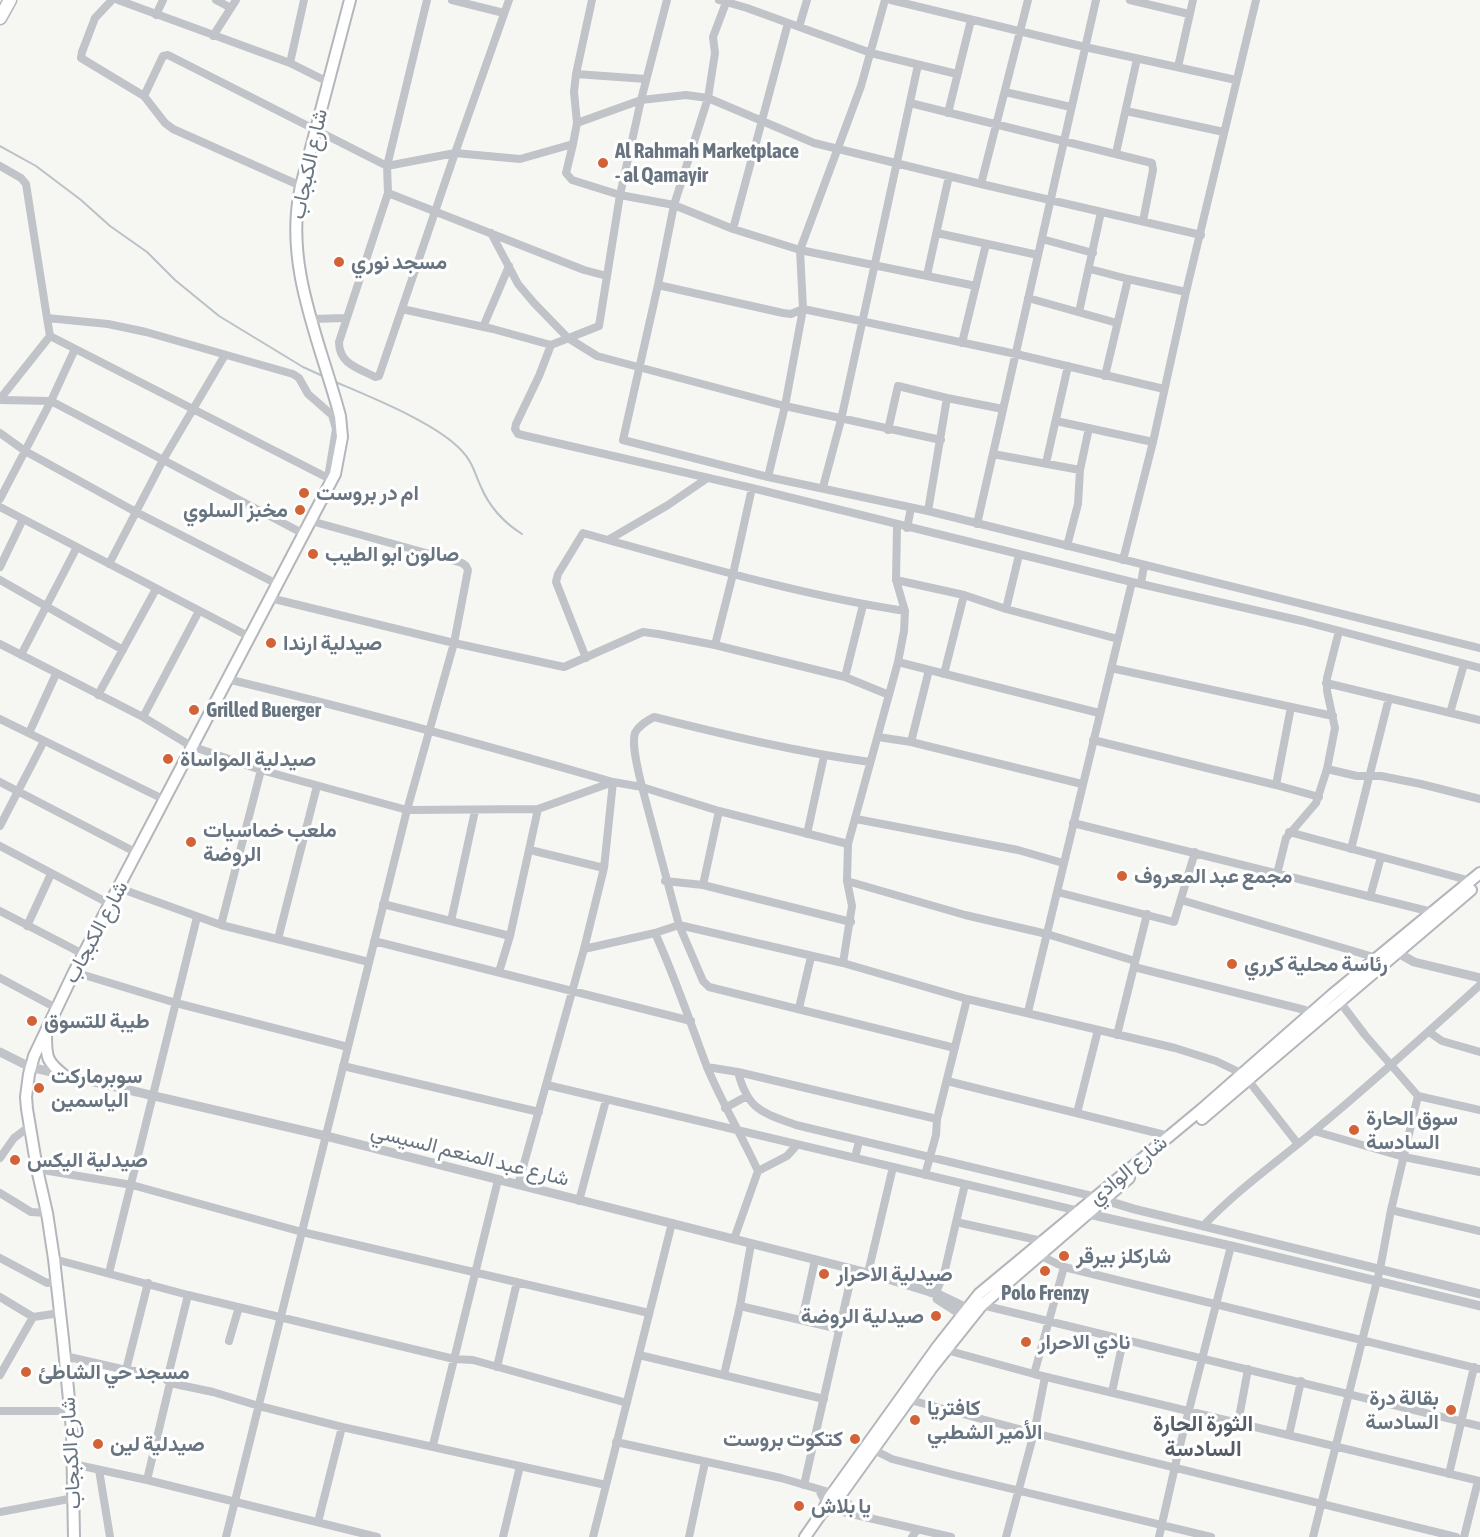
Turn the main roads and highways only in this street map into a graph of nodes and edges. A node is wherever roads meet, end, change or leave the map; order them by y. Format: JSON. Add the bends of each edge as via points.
{"nodes":[{"id":1,"x":10,"y":0,"type":"edge"},
{"id":2,"x":350,"y":0,"type":"edge"},
{"id":3,"x":0,"y":18,"type":"edge"},
{"id":4,"x":1480,"y":873,"type":"edge"},
{"id":5,"x":1475,"y":881,"type":"edge"},
{"id":6,"x":1315,"y":1016,"type":"junction"},
{"id":7,"x":46,"y":1032,"type":"junction"},
{"id":8,"x":64,"y":1076,"type":"road end"},
{"id":9,"x":1244,"y":1077,"type":"junction"},
{"id":10,"x":1100,"y":1198,"type":"junction"},
{"id":11,"x":1083,"y":1213,"type":"junction"},
{"id":12,"x":836,"y":1495,"type":"junction"},
{"id":13,"x":74,"y":1537,"type":"edge"},
{"id":14,"x":805,"y":1537,"type":"edge"}],
"edges":[{"from":1,"to":3,"type":"main road"},
{"from":2,"to":7,"type":"main road","name":"شارع الكبجاب","via":[[301,186],[295,231],[300,273],[340,416],[342,437],[330,481]]},
{"from":4,"to":5,"type":"main road","name":"شارع الوادي"},
{"from":5,"to":6,"type":"main road","name":"شارع الوادي","via":[[1377,958]]},
{"from":5,"to":6,"type":"main road","name":"شارع الوادي","via":[[1340,1002]]},
{"from":6,"to":9,"type":"main road","name":"شارع الوادي"},
{"from":7,"to":8,"type":"main road","via":[[47,1058]]},
{"from":7,"to":13,"type":"main road","name":"شارع الكبجاب","via":[[30,1067],[27,1097],[57,1281],[70,1411]]},
{"from":9,"to":10,"type":"main road","name":"شارع الوادي"},
{"from":9,"to":10,"type":"main road","name":"شارع الوادي","via":[[1169,1136]]},
{"from":10,"to":11,"type":"main road","name":"شارع الوادي"},
{"from":11,"to":12,"type":"main road","name":"شارع الوادي","via":[[982,1305]]},
{"from":11,"to":12,"type":"main road","name":"شارع الوادي","via":[[1042,1241],[964,1311]]},
{"from":12,"to":14,"type":"main road","name":"شارع الوادي"}]}
